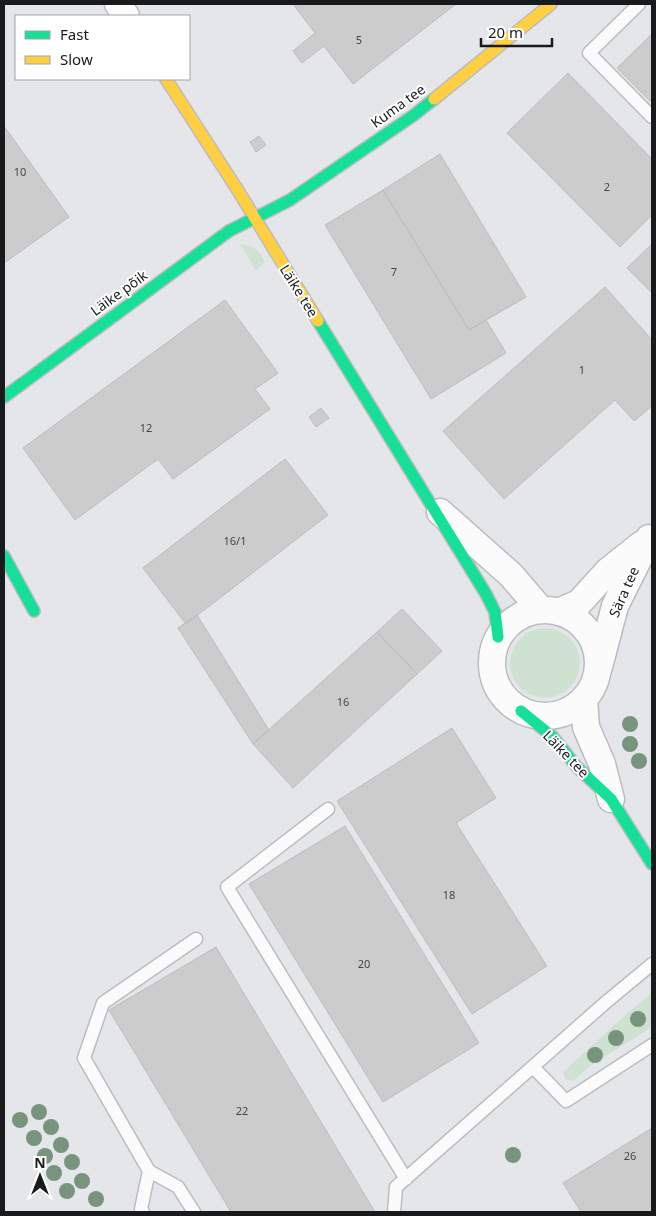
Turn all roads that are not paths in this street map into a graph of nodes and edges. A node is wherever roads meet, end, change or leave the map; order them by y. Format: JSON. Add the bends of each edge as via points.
{"nodes":[{"id":1,"x":118,"y":4,"type":"edge"},
{"id":2,"x":551,"y":4,"type":"edge"},
{"id":3,"x":638,"y":4,"type":"edge"},
{"id":4,"x":125,"y":15,"type":"edge"},
{"id":5,"x":167,"y":80,"type":"edge"},
{"id":6,"x":652,"y":117,"type":"edge"},
{"id":7,"x":255,"y":219,"type":"junction"},
{"id":8,"x":4,"y":398,"type":"edge"},
{"id":9,"x":430,"y":503,"type":"junction"},
{"id":10,"x":651,"y":537,"type":"edge"},
{"id":11,"x":4,"y":556,"type":"edge"},
{"id":12,"x":34,"y":611,"type":"dead end"},
{"id":13,"x":550,"y":611,"type":"junction"},
{"id":14,"x":498,"y":637,"type":"junction"},
{"id":15,"x":596,"y":676,"type":"junction"},
{"id":16,"x":584,"y":699,"type":"junction"},
{"id":17,"x":520,"y":711,"type":"junction"},
{"id":18,"x":610,"y":799,"type":"junction"},
{"id":19,"x":328,"y":809,"type":"dead end"},
{"id":20,"x":652,"y":864,"type":"edge"},
{"id":21,"x":196,"y":939,"type":"dead end"},
{"id":22,"x":652,"y":964,"type":"edge"},
{"id":23,"x":652,"y":1045,"type":"edge"},
{"id":24,"x":533,"y":1067,"type":"junction"},
{"id":25,"x":149,"y":1171,"type":"junction"},
{"id":26,"x":406,"y":1179,"type":"junction"},
{"id":27,"x":142,"y":1212,"type":"edge"},
{"id":28,"x":194,"y":1212,"type":"edge"},
{"id":29,"x":394,"y":1212,"type":"edge"}],
"edges":[{"from":1,"to":4,"type":"street"},
{"from":2,"to":7,"type":"street","name":"Kuma tee","via":[[414,115],[290,200]]},
{"from":3,"to":6,"type":"lane","via":[[589,53]]},
{"from":5,"to":7,"type":"street","name":"Läike tee"},
{"from":7,"to":8,"type":"street","name":"Läike põik","via":[[229,231]]},
{"from":7,"to":9,"type":"street","name":"Läike tee"},
{"from":9,"to":13,"type":"street","name":"Läike tee"},
{"from":9,"to":14,"type":"street","name":"Läike tee","via":[[486,594],[495,612]]},
{"from":10,"to":13,"type":"street","name":"Sära tee","via":[[608,571],[579,603]]},
{"from":10,"to":15,"type":"street","name":"Sära tee","via":[[615,606]]},
{"from":11,"to":12,"type":"street"},
{"from":13,"to":14,"type":"street","via":[[524,614]]},
{"from":13,"to":15,"type":"street","via":[[573,618],[586,630],[598,659]]},
{"from":14,"to":17,"type":"street","via":[[492,653],[497,687]]},
{"from":15,"to":16,"type":"street"},
{"from":16,"to":17,"type":"street","via":[[571,710],[554,716]]},
{"from":16,"to":18,"type":"street","name":"Läike tee","via":[[586,727],[602,764]]},
{"from":17,"to":18,"type":"street","name":"Läike tee","via":[[553,737],[577,767]]},
{"from":18,"to":20,"type":"street","name":"Läike tee"},
{"from":19,"to":26,"type":"lane","via":[[227,887]]},
{"from":21,"to":25,"type":"lane","via":[[103,1003],[84,1058]]},
{"from":22,"to":24,"type":"lane"},
{"from":23,"to":24,"type":"lane","via":[[566,1101]]},
{"from":24,"to":26,"type":"lane"},
{"from":25,"to":27,"type":"lane"},
{"from":25,"to":28,"type":"lane","via":[[178,1187]]},
{"from":26,"to":29,"type":"lane","via":[[396,1187]]}]}
